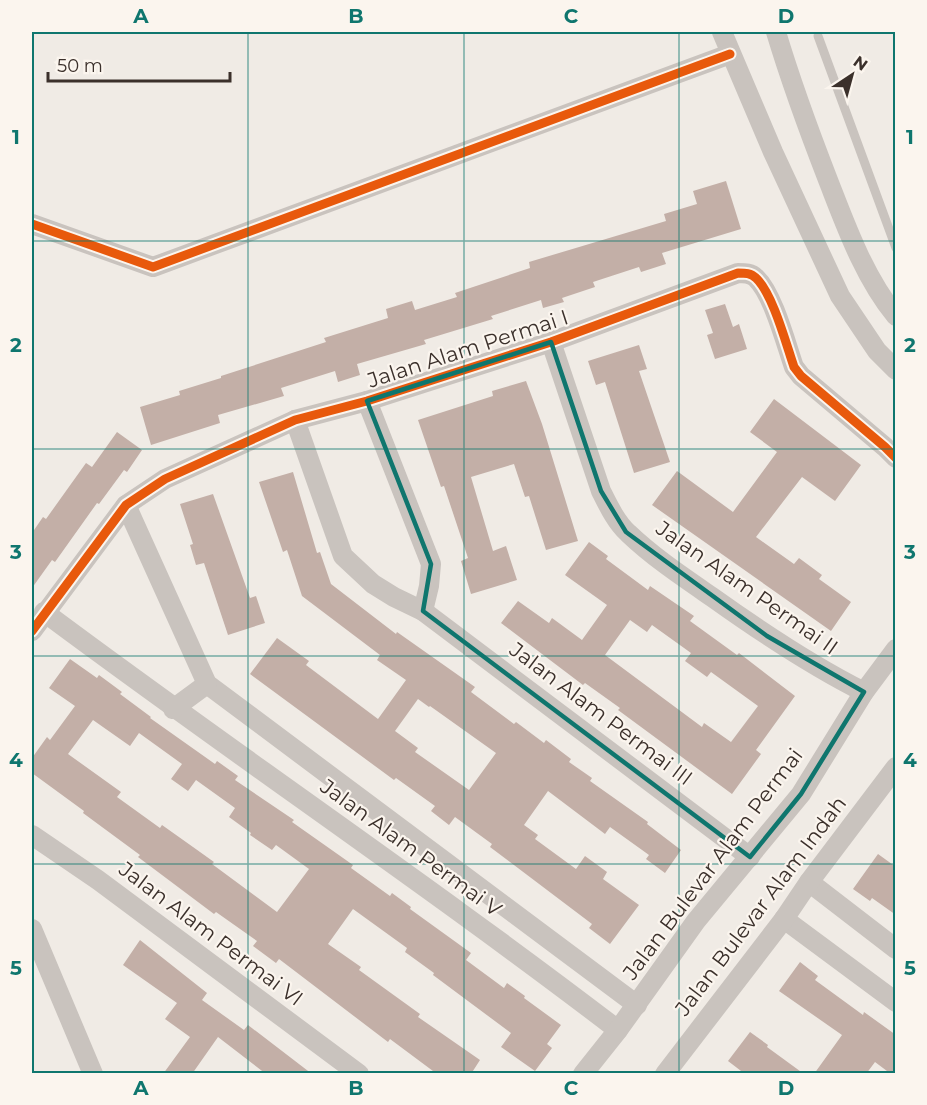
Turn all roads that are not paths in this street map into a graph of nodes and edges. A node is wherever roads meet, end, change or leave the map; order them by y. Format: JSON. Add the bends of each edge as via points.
{"nodes":[{"id":1,"x":722,"y":32,"type":"edge"},
{"id":2,"x":776,"y":32,"type":"edge"},
{"id":3,"x":818,"y":36,"type":"dead end"},
{"id":4,"x":730,"y":54,"type":"junction"},
{"id":5,"x":32,"y":224,"type":"edge"},
{"id":6,"x":896,"y":248,"type":"edge"},
{"id":7,"x":896,"y":316,"type":"edge"},
{"id":8,"x":551,"y":342,"type":"junction"},
{"id":9,"x":896,"y":370,"type":"edge"},
{"id":10,"x":367,"y":401,"type":"junction"},
{"id":11,"x":295,"y":420,"type":"junction"},
{"id":12,"x":896,"y":458,"type":"edge"},
{"id":13,"x":126,"y":505,"type":"junction"},
{"id":14,"x":423,"y":610,"type":"junction"},
{"id":15,"x":44,"y":612,"type":"junction"},
{"id":16,"x":32,"y":631,"type":"edge"},
{"id":17,"x":896,"y":649,"type":"edge"},
{"id":18,"x":207,"y":684,"type":"junction"},
{"id":19,"x":864,"y":693,"type":"junction"},
{"id":20,"x":173,"y":708,"type":"junction"},
{"id":21,"x":896,"y":767,"type":"edge"},
{"id":22,"x":32,"y":836,"type":"edge"},
{"id":23,"x":750,"y":857,"type":"junction"},
{"id":24,"x":809,"y":882,"type":"junction"},
{"id":25,"x":784,"y":919,"type":"junction"},
{"id":26,"x":32,"y":929,"type":"edge"},
{"id":27,"x":896,"y":949,"type":"edge"},
{"id":28,"x":896,"y":1002,"type":"edge"},
{"id":29,"x":637,"y":1005,"type":"junction"},
{"id":30,"x":618,"y":1030,"type":"junction"},
{"id":31,"x":675,"y":1070,"type":"edge"},
{"id":32,"x":93,"y":1074,"type":"edge"},
{"id":33,"x":359,"y":1074,"type":"edge"},
{"id":34,"x":583,"y":1074,"type":"edge"}],
"edges":[{"from":1,"to":4,"type":"street"},
{"from":2,"to":7,"type":"street","via":[[793,88],[849,233],[882,299]]},
{"from":3,"to":6,"type":"lane"},
{"from":4,"to":5,"type":"street","via":[[153,267]]},
{"from":4,"to":9,"type":"street","via":[[840,296]]},
{"from":8,"to":10,"type":"street","name":"Jalan Alam Permai I"},
{"from":8,"to":12,"type":"street","name":"Jalan Alam Permai I","via":[[738,273],[749,273],[768,295],[794,367],[801,376]]},
{"from":8,"to":19,"type":"street","name":"Jalan Alam Permai II","via":[[601,490],[626,532],[767,636]]},
{"from":10,"to":11,"type":"street","name":"Jalan Alam Permai I"},
{"from":10,"to":14,"type":"street","via":[[431,564]]},
{"from":11,"to":13,"type":"street","name":"Jalan Alam Permai I","via":[[165,479]]},
{"from":11,"to":14,"type":"street","name":"Jalan Alam Permai III","via":[[343,556],[373,584]]},
{"from":13,"to":15,"type":"street","name":"Jalan Alam Permai I"},
{"from":13,"to":18,"type":"street","name":"Jalan Alam Permai V"},
{"from":14,"to":23,"type":"street","name":"Jalan Alam Permai III"},
{"from":15,"to":16,"type":"street","name":"Jalan Alam Permai I"},
{"from":15,"to":20,"type":"street","name":"Jalan Alam Permai V"},
{"from":17,"to":19,"type":"street","name":"Jalan Bulevar Alam Permai"},
{"from":18,"to":20,"type":"street"},
{"from":18,"to":29,"type":"street","name":"Jalan Alam Permai V"},
{"from":19,"to":23,"type":"street","name":"Jalan Bulevar Alam Permai","via":[[801,794]]},
{"from":20,"to":30,"type":"street","name":"Jalan Alam Permai V","via":[[408,874]]},
{"from":21,"to":24,"type":"street","name":"Jalan Bulevar Alam Indah"},
{"from":22,"to":33,"type":"street","name":"Jalan Alam Permai VI","via":[[98,880]]},
{"from":23,"to":29,"type":"street","name":"Jalan Bulevar Alam Permai","via":[[696,921]]},
{"from":24,"to":25,"type":"street","name":"Jalan Bulevar Alam Indah"},
{"from":24,"to":27,"type":"street"},
{"from":25,"to":28,"type":"street"},
{"from":25,"to":31,"type":"street","name":"Jalan Bulevar Alam Indah"},
{"from":26,"to":32,"type":"street"},
{"from":29,"to":30,"type":"street","name":"Jalan Bulevar Alam Permai"},
{"from":30,"to":34,"type":"street","name":"Jalan Bulevar Alam Permai"}]}
